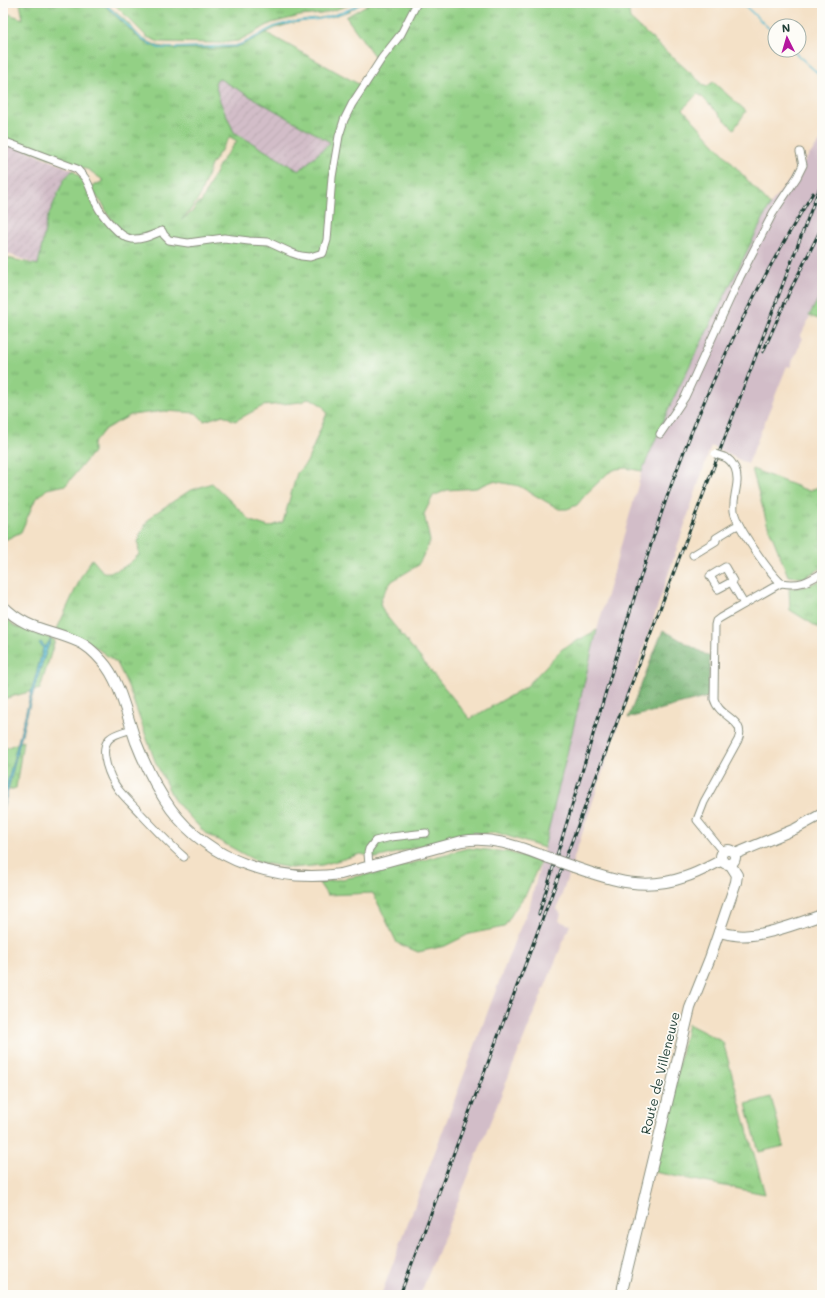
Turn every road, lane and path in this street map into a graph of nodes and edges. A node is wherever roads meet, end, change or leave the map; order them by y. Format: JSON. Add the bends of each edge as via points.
{"nodes":[{"id":1,"x":417,"y":3,"type":"edge"},
{"id":2,"x":3,"y":141,"type":"edge"},
{"id":3,"x":800,"y":152,"type":"dead end"},
{"id":4,"x":660,"y":434,"type":"dead end"},
{"id":5,"x":715,"y":454,"type":"dead end"},
{"id":6,"x":739,"y":525,"type":"junction"},
{"id":7,"x":693,"y":555,"type":"dead end"},
{"id":8,"x":822,"y":573,"type":"edge"},
{"id":9,"x":731,"y":582,"type":"dead end"},
{"id":10,"x":782,"y":583,"type":"junction"},
{"id":11,"x":744,"y":604,"type":"junction"},
{"id":12,"x":3,"y":606,"type":"edge"},
{"id":13,"x":132,"y":729,"type":"junction"},
{"id":14,"x":822,"y":814,"type":"edge"},
{"id":15,"x":426,"y":833,"type":"dead end"},
{"id":16,"x":184,"y":857,"type":"dead end"},
{"id":17,"x":725,"y":859,"type":"junction"},
{"id":18,"x":370,"y":866,"type":"junction"},
{"id":19,"x":822,"y":915,"type":"edge"},
{"id":20,"x":720,"y":932,"type":"junction"},
{"id":21,"x":622,"y":1295,"type":"edge"}],
"edges":[{"from":1,"to":2,"type":"street","via":[[401,34],[382,58],[344,120],[332,176],[327,240],[323,253],[310,257],[301,256],[268,242],[224,238],[188,243],[169,240],[162,231],[143,238],[131,239],[115,229],[99,209],[85,178],[77,169]]},
{"from":3,"to":4,"type":"street","via":[[803,165],[773,213],[740,277],[685,397]]},
{"from":5,"to":6,"type":"street","bridge":true,"via":[[733,464],[738,478],[734,510]]},
{"from":6,"to":7,"type":"street"},
{"from":6,"to":10,"type":"street","via":[[770,571]]},
{"from":8,"to":10,"type":"street","via":[[806,583]]},
{"from":9,"to":11,"type":"street"},
{"from":10,"to":11,"type":"street"},
{"from":11,"to":17,"type":"street","via":[[720,618],[715,625],[714,699],[717,708],[736,722],[740,733],[697,820]]},
{"from":12,"to":13,"type":"street","via":[[25,623],[80,642],[91,650],[113,678]]},
{"from":13,"to":16,"type":"street","via":[[108,740],[105,758],[108,770],[119,790]]},
{"from":13,"to":18,"type":"street","via":[[148,769],[172,810],[188,828],[214,849],[249,866],[286,875],[330,875]]},
{"from":14,"to":17,"type":"street","via":[[795,829],[734,854],[735,859]]},
{"from":15,"to":18,"type":"street","via":[[390,836],[375,841],[368,853]]},
{"from":17,"to":18,"type":"street","bridge":true,"via":[[667,882],[634,883],[616,881],[503,842],[478,839]]},
{"from":17,"to":20,"type":"street","name":"Route de Villeneuve","via":[[737,875]]},
{"from":19,"to":20,"type":"street","via":[[756,934],[736,936]]},
{"from":20,"to":21,"type":"street","name":"Route de Villeneuve","via":[[690,1008]]}]}
